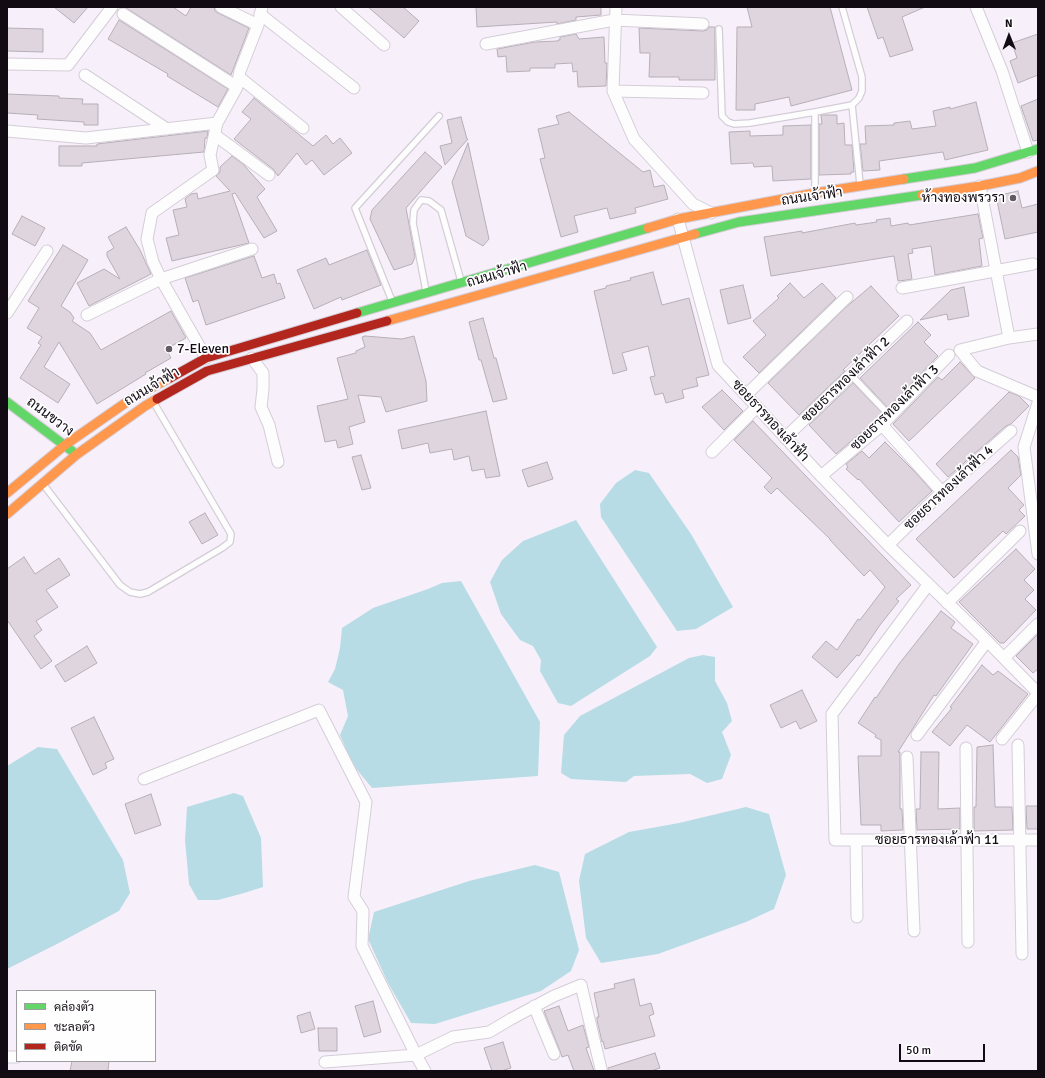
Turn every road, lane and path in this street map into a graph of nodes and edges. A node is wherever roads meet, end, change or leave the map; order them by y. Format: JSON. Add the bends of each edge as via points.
{"nodes":[{"id":1,"x":222,"y":7,"type":"edge"},
{"id":2,"x":341,"y":7,"type":"edge"},
{"id":3,"x":616,"y":7,"type":"edge"},
{"id":4,"x":842,"y":7,"type":"edge"},
{"id":5,"x":976,"y":7,"type":"edge"},
{"id":6,"x":108,"y":9,"type":"edge"},
{"id":7,"x":261,"y":10,"type":"edge"},
{"id":8,"x":123,"y":14,"type":"dead end"},
{"id":9,"x":614,"y":20,"type":"junction"},
{"id":10,"x":703,"y":24,"type":"dead end"},
{"id":11,"x":258,"y":25,"type":"junction"},
{"id":12,"x":719,"y":30,"type":"dead end"},
{"id":13,"x":486,"y":44,"type":"dead end"},
{"id":14,"x":384,"y":45,"type":"dead end"},
{"id":15,"x":7,"y":64,"type":"edge"},
{"id":16,"x":85,"y":75,"type":"dead end"},
{"id":17,"x":238,"y":82,"type":"junction"},
{"id":18,"x":354,"y":88,"type":"dead end"},
{"id":19,"x":613,"y":91,"type":"junction"},
{"id":20,"x":703,"y":93,"type":"dead end"},
{"id":21,"x":852,"y":105,"type":"junction"},
{"id":22,"x":815,"y":112,"type":"junction"},
{"id":23,"x":439,"y":116,"type":"dead end"},
{"id":24,"x":218,"y":123,"type":"junction"},
{"id":25,"x":303,"y":128,"type":"dead end"},
{"id":26,"x":167,"y":129,"type":"junction"},
{"id":27,"x":7,"y":131,"type":"edge"},
{"id":28,"x":215,"y":135,"type":"junction"},
{"id":29,"x":1033,"y":151,"type":"edge"},
{"id":30,"x":1038,"y":171,"type":"edge"},
{"id":31,"x":269,"y":175,"type":"dead end"},
{"id":32,"x":861,"y":186,"type":"junction"},
{"id":33,"x":980,"y":186,"type":"junction"},
{"id":34,"x":815,"y":193,"type":"junction"},
{"id":35,"x":711,"y":213,"type":"junction"},
{"id":36,"x":678,"y":219,"type":"junction"},
{"id":37,"x":682,"y":237,"type":"junction"},
{"id":38,"x":252,"y":249,"type":"dead end"},
{"id":39,"x":47,"y":251,"type":"dead end"},
{"id":40,"x":1033,"y":264,"type":"dead end"},
{"id":41,"x":995,"y":270,"type":"junction"},
{"id":42,"x":161,"y":279,"type":"junction"},
{"id":43,"x":461,"y":282,"type":"junction"},
{"id":44,"x":902,"y":288,"type":"dead end"},
{"id":45,"x":426,"y":292,"type":"junction"},
{"id":46,"x":847,"y":297,"type":"dead end"},
{"id":47,"x":393,"y":302,"type":"junction"},
{"id":48,"x":7,"y":313,"type":"edge"},
{"id":49,"x":87,"y":316,"type":"dead end"},
{"id":50,"x":907,"y":321,"type":"dead end"},
{"id":51,"x":1038,"y":334,"type":"edge"},
{"id":52,"x":1009,"y":338,"type":"junction"},
{"id":53,"x":949,"y":355,"type":"dead end"},
{"id":54,"x":206,"y":358,"type":"junction"},
{"id":55,"x":252,"y":358,"type":"junction"},
{"id":56,"x":851,"y":375,"type":"junction"},
{"id":57,"x":746,"y":395,"type":"junction"},
{"id":58,"x":1038,"y":396,"type":"edge"},
{"id":59,"x":153,"y":401,"type":"junction"},
{"id":60,"x":7,"y":402,"type":"edge"},
{"id":61,"x":1038,"y":403,"type":"edge"},
{"id":62,"x":757,"y":407,"type":"junction"},
{"id":63,"x":890,"y":416,"type":"junction"},
{"id":64,"x":882,"y":425,"type":"junction"},
{"id":65,"x":1011,"y":431,"type":"dead end"},
{"id":66,"x":785,"y":438,"type":"junction"},
{"id":67,"x":65,"y":445,"type":"junction"},
{"id":68,"x":712,"y":452,"type":"dead end"},
{"id":69,"x":76,"y":455,"type":"junction"},
{"id":70,"x":278,"y":462,"type":"dead end"},
{"id":71,"x":821,"y":476,"type":"junction"},
{"id":72,"x":43,"y":483,"type":"junction"},
{"id":73,"x":942,"y":492,"type":"junction"},
{"id":74,"x":7,"y":493,"type":"edge"},
{"id":75,"x":7,"y":514,"type":"edge"},
{"id":76,"x":1020,"y":530,"type":"dead end"},
{"id":77,"x":888,"y":545,"type":"junction"},
{"id":78,"x":1038,"y":554,"type":"edge"},
{"id":79,"x":928,"y":585,"type":"junction"},
{"id":80,"x":947,"y":602,"type":"junction"},
{"id":81,"x":1038,"y":624,"type":"edge"},
{"id":82,"x":987,"y":641,"type":"junction"},
{"id":83,"x":1004,"y":658,"type":"junction"},
{"id":84,"x":1038,"y":694,"type":"edge"},
{"id":85,"x":917,"y":735,"type":"dead end"},
{"id":86,"x":1002,"y":739,"type":"dead end"},
{"id":87,"x":1018,"y":745,"type":"dead end"},
{"id":88,"x":966,"y":748,"type":"dead end"},
{"id":89,"x":906,"y":757,"type":"dead end"},
{"id":90,"x":144,"y":779,"type":"dead end"},
{"id":91,"x":910,"y":840,"type":"junction"},
{"id":92,"x":967,"y":840,"type":"junction"},
{"id":93,"x":1021,"y":840,"type":"junction"},
{"id":94,"x":1038,"y":840,"type":"edge"},
{"id":95,"x":856,"y":841,"type":"junction"},
{"id":96,"x":857,"y":916,"type":"dead end"},
{"id":97,"x":914,"y":931,"type":"dead end"},
{"id":98,"x":968,"y":942,"type":"dead end"},
{"id":99,"x":1022,"y":954,"type":"dead end"},
{"id":100,"x":534,"y":1006,"type":"junction"},
{"id":101,"x":554,"y":1054,"type":"dead end"},
{"id":102,"x":416,"y":1055,"type":"junction"},
{"id":103,"x":325,"y":1062,"type":"dead end"},
{"id":104,"x":601,"y":1069,"type":"dead end"},
{"id":105,"x":425,"y":1071,"type":"edge"}],
"edges":[{"from":1,"to":11,"type":"street"},
{"from":2,"to":14,"type":"street"},
{"from":3,"to":9,"type":"street"},
{"from":4,"to":21,"type":"lane","via":[[862,78],[862,91]]},
{"from":5,"to":29,"type":"street"},
{"from":6,"to":15,"type":"street","via":[[68,65]]},
{"from":7,"to":11,"type":"street"},
{"from":7,"to":18,"type":"street"},
{"from":8,"to":17,"type":"street"},
{"from":9,"to":10,"type":"street"},
{"from":9,"to":13,"type":"street"},
{"from":9,"to":19,"type":"street"},
{"from":11,"to":17,"type":"street"},
{"from":12,"to":22,"type":"lane","via":[[722,116],[728,122],[750,123]]},
{"from":16,"to":26,"type":"street"},
{"from":17,"to":24,"type":"street"},
{"from":17,"to":25,"type":"street"},
{"from":19,"to":20,"type":"street"},
{"from":19,"to":35,"type":"street","via":[[634,139],[693,204]]},
{"from":21,"to":22,"type":"lane"},
{"from":21,"to":32,"type":"lane"},
{"from":22,"to":34,"type":"lane"},
{"from":23,"to":47,"type":"lane","via":[[354,208]]},
{"from":24,"to":26,"type":"street"},
{"from":24,"to":28,"type":"street"},
{"from":26,"to":27,"type":"street","via":[[86,138]]},
{"from":28,"to":31,"type":"street"},
{"from":28,"to":42,"type":"street","via":[[210,155],[213,170],[152,213],[147,239]]},
{"from":29,"to":32,"type":"main road","name":"ถนนเจ้าฟ้า","via":[[975,168]]},
{"from":30,"to":33,"type":"main road","name":"ถนนเจ้าฟ้า","via":[[1020,178]]},
{"from":32,"to":34,"type":"main road","name":"ถนนเจ้าฟ้า"},
{"from":33,"to":37,"type":"main road","name":"ถนนเจ้าฟ้า","via":[[739,222]]},
{"from":33,"to":41,"type":"street"},
{"from":34,"to":35,"type":"main road","name":"ถนนเจ้าฟ้า"},
{"from":35,"to":36,"type":"main road","name":"ถนนเจ้าฟ้า"},
{"from":36,"to":37,"type":"street","name":"ซอยธารทองเล้าฟ้า"},
{"from":36,"to":43,"type":"main road","name":"ถนนเจ้าฟ้า"},
{"from":37,"to":55,"type":"main road","name":"ถนนเจ้าฟ้า"},
{"from":37,"to":57,"type":"street","name":"ซอยธารทองเล้าฟ้า","via":[[718,365]]},
{"from":38,"to":42,"type":"street"},
{"from":39,"to":48,"type":"street"},
{"from":40,"to":41,"type":"street"},
{"from":41,"to":44,"type":"street"},
{"from":41,"to":52,"type":"street"},
{"from":42,"to":49,"type":"street"},
{"from":42,"to":54,"type":"street"},
{"from":43,"to":45,"type":"main road","name":"ถนนเจ้าฟ้า"},
{"from":43,"to":45,"type":"lane","via":[[441,210],[429,201],[421,200],[414,210],[413,223]]},
{"from":45,"to":47,"type":"main road","name":"ถนนเจ้าฟ้า"},
{"from":46,"to":57,"type":"street"},
{"from":47,"to":54,"type":"main road","name":"ถนนเจ้าฟ้า"},
{"from":50,"to":56,"type":"street","name":"ซอยธารทองเล้าฟ้า 2"},
{"from":51,"to":52,"type":"street"},
{"from":52,"to":58,"type":"street","via":[[960,350],[977,371]]},
{"from":53,"to":63,"type":"street","name":"ซอยธารทองเล้าฟ้า 3"},
{"from":54,"to":67,"type":"main road","name":"ถนนเจ้าฟ้า","via":[[134,397]]},
{"from":55,"to":59,"type":"main road","name":"ถนนเจ้าฟ้า","via":[[207,371]]},
{"from":55,"to":70,"type":"street","via":[[263,373],[261,407],[269,425]]},
{"from":56,"to":63,"type":"lane"},
{"from":56,"to":66,"type":"street","name":"ซอยธารทองเล้าฟ้า 2"},
{"from":57,"to":62,"type":"street","name":"ซอยธารทองเล้าฟ้า"},
{"from":59,"to":69,"type":"main road","name":"ถนนเจ้าฟ้า"},
{"from":59,"to":72,"type":"lane","via":[[231,534],[230,542],[222,548],[148,592],[130,592],[120,585]]},
{"from":60,"to":67,"type":"main road","name":"ถนนขวาง"},
{"from":61,"to":78,"type":"street","via":[[1024,446]]},
{"from":62,"to":66,"type":"street","name":"ซอยธารทองเล้าฟ้า"},
{"from":62,"to":68,"type":"street"},
{"from":63,"to":64,"type":"street","name":"ซอยธารทองเล้าฟ้า 3"},
{"from":64,"to":71,"type":"street","name":"ซอยธารทองเล้าฟ้า 3"},
{"from":64,"to":73,"type":"street"},
{"from":65,"to":73,"type":"street","name":"ซอยธารทองเล้าฟ้า 4"},
{"from":66,"to":71,"type":"street","name":"ซอยธารทองเล้าฟ้า"},
{"from":67,"to":69,"type":"main road","name":"ถนนขวาง"},
{"from":67,"to":74,"type":"main road","name":"ถนนเจ้าฟ้า"},
{"from":69,"to":72,"type":"main road","name":"ถนนเจ้าฟ้า"},
{"from":71,"to":77,"type":"street","name":"ซอยธารทองเล้าฟ้า"},
{"from":72,"to":75,"type":"main road","name":"ถนนเจ้าฟ้า"},
{"from":73,"to":77,"type":"street","name":"ซอยธารทองเล้าฟ้า 4"},
{"from":76,"to":80,"type":"street"},
{"from":77,"to":79,"type":"street","name":"ซอยธารทองเล้าฟ้า"},
{"from":79,"to":80,"type":"street","name":"ซอยธารทองเล้าฟ้า"},
{"from":79,"to":95,"type":"street","name":"ซอยธารทองเล้าฟ้า 11","via":[[832,714],[835,840]]},
{"from":80,"to":82,"type":"street","name":"ซอยธารทองเล้าฟ้า"},
{"from":81,"to":83,"type":"street"},
{"from":82,"to":83,"type":"street","name":"ซอยธารทองเล้าฟ้า"},
{"from":82,"to":85,"type":"street"},
{"from":83,"to":84,"type":"street","name":"ซอยธารทองเล้าฟ้า"},
{"from":84,"to":86,"type":"street"},
{"from":87,"to":93,"type":"street"},
{"from":88,"to":92,"type":"street"},
{"from":89,"to":91,"type":"street"},
{"from":90,"to":102,"type":"street","via":[[319,710],[366,802],[354,897],[363,911],[362,946]]},
{"from":91,"to":92,"type":"street","name":"ซอยธารทองเล้าฟ้า 11"},
{"from":91,"to":95,"type":"street","name":"ซอยธารทองเล้าฟ้า 11"},
{"from":91,"to":97,"type":"street"},
{"from":92,"to":93,"type":"street","name":"ซอยธารทองเล้าฟ้า 11"},
{"from":92,"to":98,"type":"street"},
{"from":93,"to":94,"type":"street","name":"ซอยธารทองเล้าฟ้า 11"},
{"from":93,"to":99,"type":"street"},
{"from":95,"to":96,"type":"street"},
{"from":100,"to":101,"type":"street"},
{"from":100,"to":102,"type":"street","via":[[489,1032],[452,1037]]},
{"from":100,"to":104,"type":"street","via":[[581,985]]},
{"from":102,"to":103,"type":"street"},
{"from":102,"to":105,"type":"street"}]}
